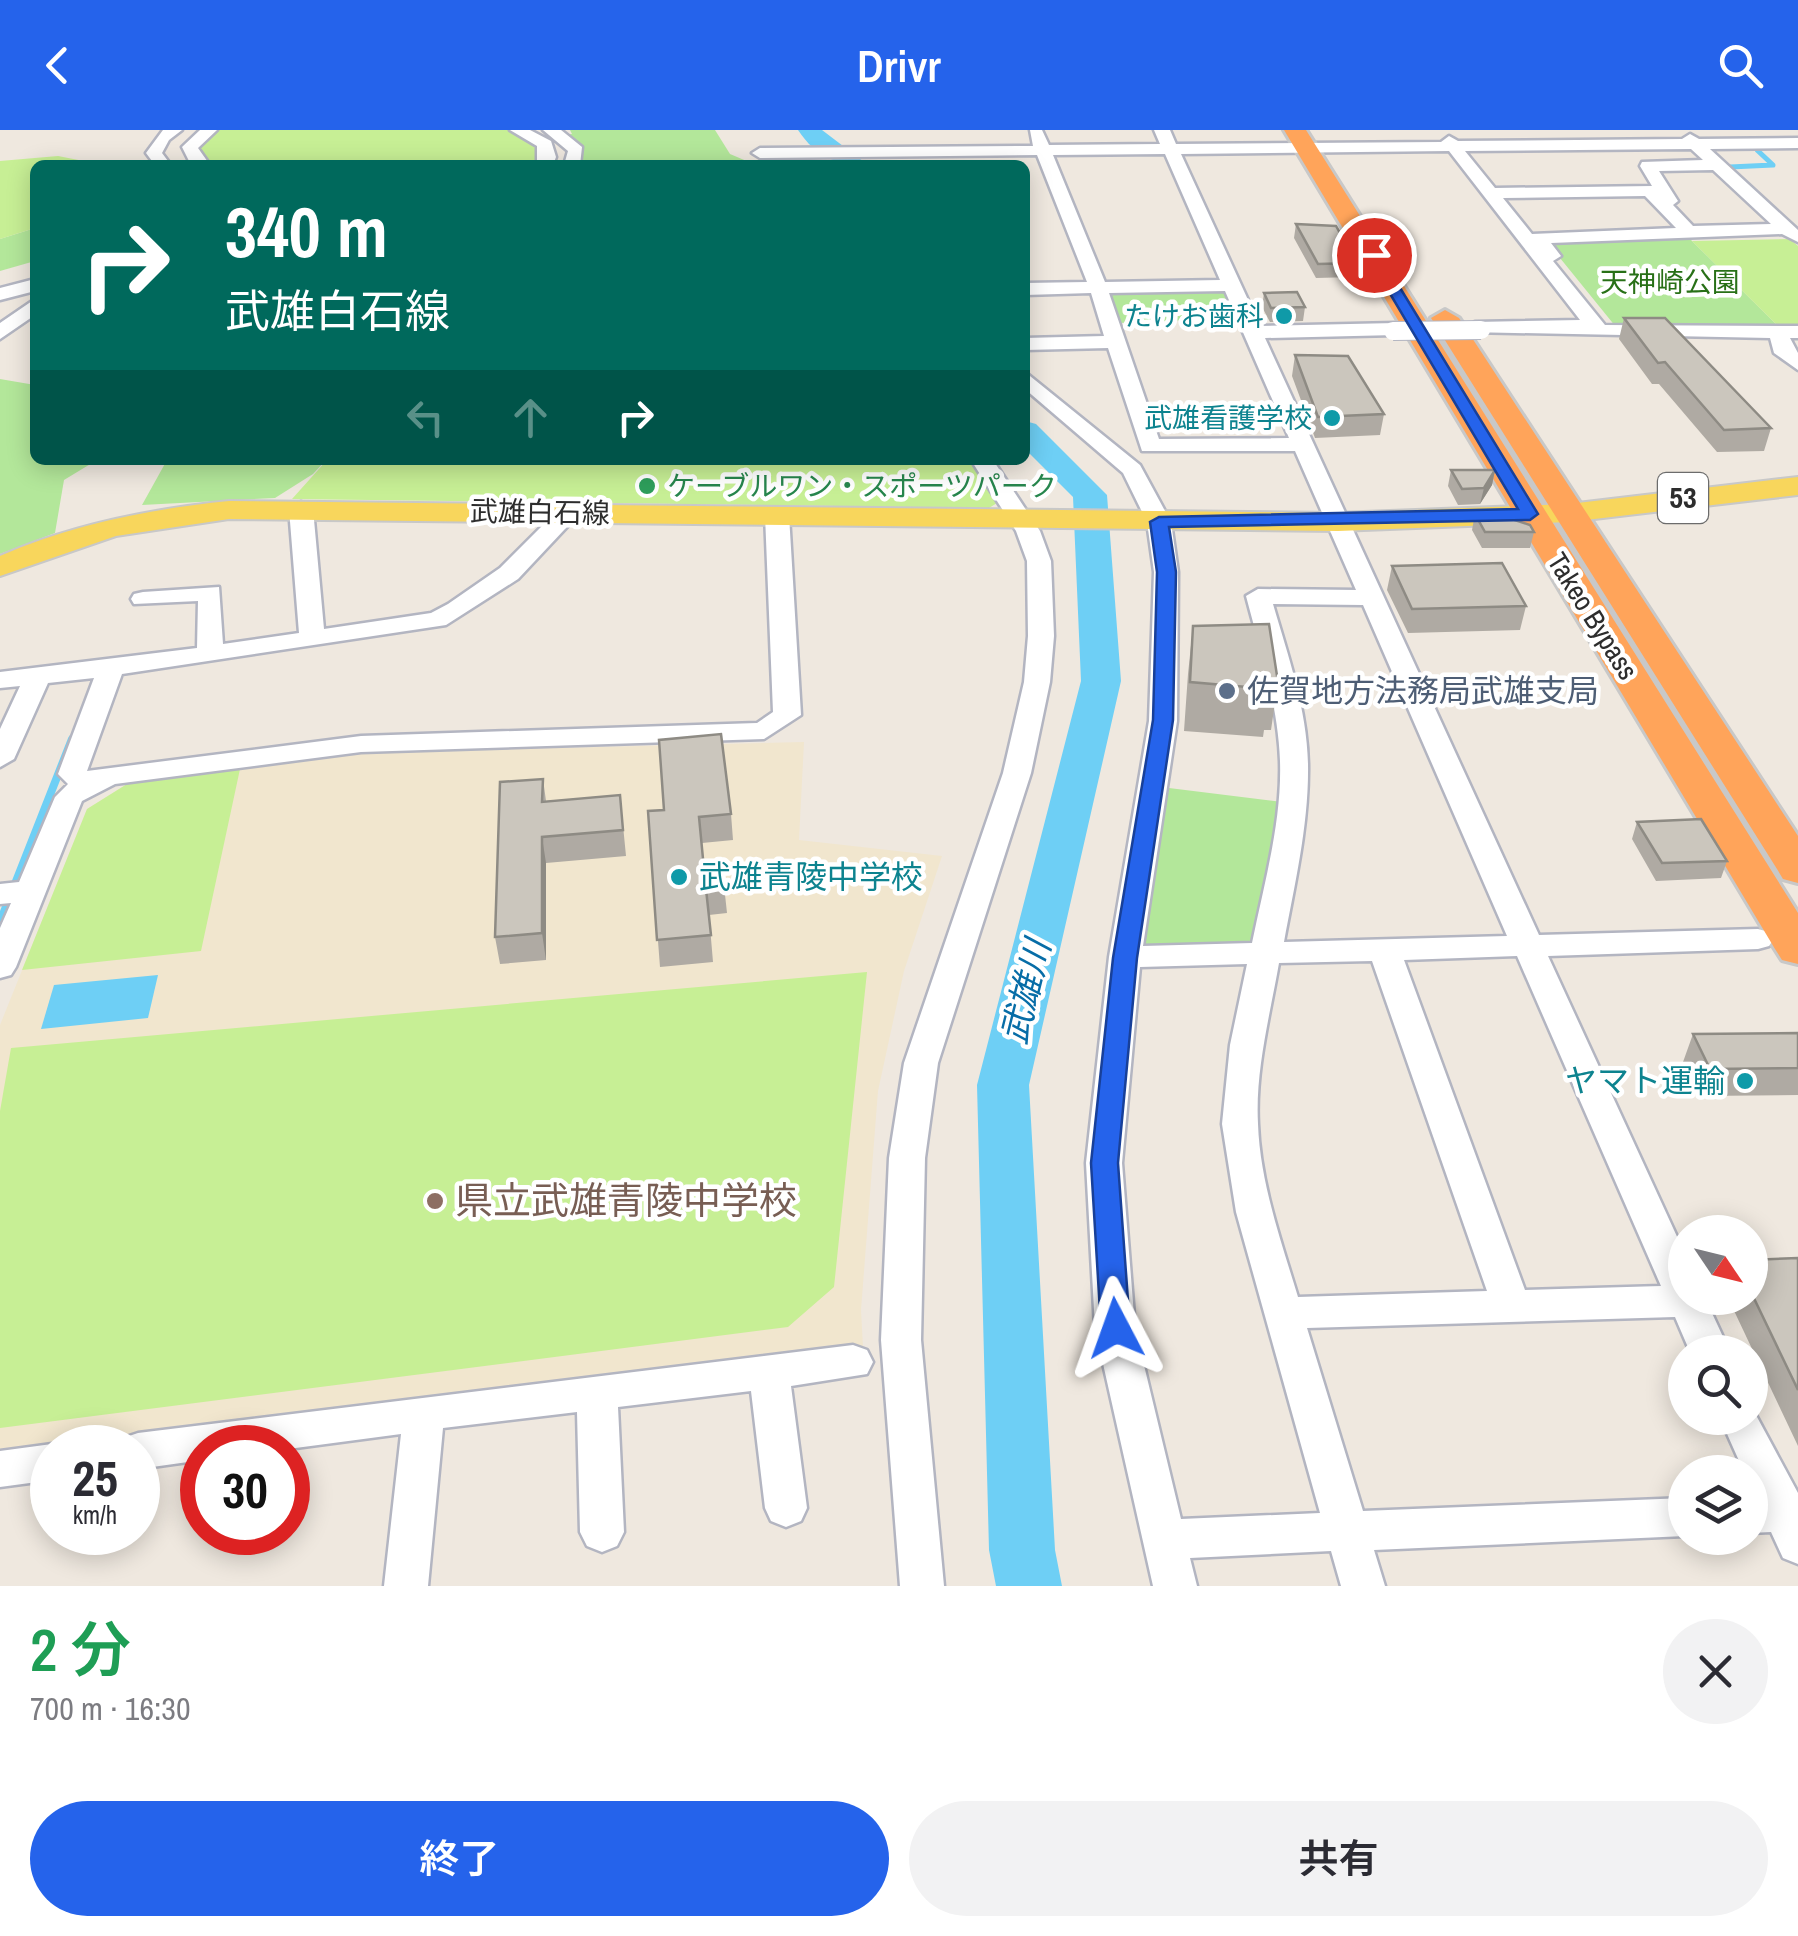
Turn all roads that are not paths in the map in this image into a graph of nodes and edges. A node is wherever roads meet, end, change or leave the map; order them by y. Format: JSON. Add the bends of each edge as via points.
{"nodes":[{"id":1,"x":174,"y":130,"type":"edge"},
{"id":2,"x":209,"y":130,"type":"edge"},
{"id":3,"x":518,"y":130,"type":"edge"},
{"id":4,"x":552,"y":130,"type":"edge"},
{"id":5,"x":851,"y":130,"type":"edge"},
{"id":6,"x":1312,"y":138,"type":"edge"},
{"id":7,"x":1579,"y":138,"type":"edge"},
{"id":8,"x":1688,"y":138,"type":"edge"},
{"id":9,"x":1166,"y":139,"type":"edge"},
{"id":10,"x":1038,"y":140,"type":"edge"},
{"id":11,"x":1798,"y":140,"type":"edge"},
{"id":12,"x":1451,"y":144,"type":"junction"},
{"id":13,"x":755,"y":149,"type":"dead end"},
{"id":14,"x":872,"y":151,"type":"junction"},
{"id":15,"x":780,"y":159,"type":"edge"},
{"id":16,"x":160,"y":160,"type":"edge"},
{"id":17,"x":194,"y":160,"type":"edge"},
{"id":18,"x":547,"y":160,"type":"edge"},
{"id":19,"x":573,"y":160,"type":"edge"},
{"id":20,"x":890,"y":160,"type":"edge"},
{"id":21,"x":1712,"y":166,"type":"dead end"},
{"id":22,"x":1488,"y":193,"type":"junction"},
{"id":23,"x":1695,"y":231,"type":"junction"},
{"id":24,"x":1522,"y":234,"type":"junction"},
{"id":25,"x":1792,"y":234,"type":"edge"},
{"id":26,"x":30,"y":285,"type":"edge"},
{"id":27,"x":1232,"y":286,"type":"junction"},
{"id":28,"x":1098,"y":287,"type":"junction"},
{"id":29,"x":1030,"y":288,"type":"edge"},
{"id":30,"x":0,"y":294,"type":"edge"},
{"id":31,"x":30,"y":309,"type":"edge"},
{"id":32,"x":1596,"y":328,"type":"junction"},
{"id":33,"x":1788,"y":332,"type":"edge"},
{"id":34,"x":0,"y":333,"type":"edge"},
{"id":35,"x":1253,"y":334,"type":"junction"},
{"id":36,"x":1116,"y":342,"type":"junction"},
{"id":37,"x":1030,"y":344,"type":"edge"},
{"id":38,"x":1798,"y":364,"type":"edge"},
{"id":39,"x":1030,"y":382,"type":"edge"},
{"id":40,"x":1289,"y":444,"type":"junction"},
{"id":41,"x":986,"y":465,"type":"edge"},
{"id":42,"x":1796,"y":488,"type":"edge"},
{"id":43,"x":301,"y":509,"type":"junction"},
{"id":44,"x":568,"y":513,"type":"junction"},
{"id":45,"x":1569,"y":513,"type":"junction"},
{"id":46,"x":1530,"y":514,"type":"junction"},
{"id":47,"x":777,"y":515,"type":"junction"},
{"id":48,"x":1326,"y":517,"type":"junction"},
{"id":49,"x":1026,"y":518,"type":"junction"},
{"id":50,"x":1158,"y":522,"type":"junction"},
{"id":51,"x":0,"y":567,"type":"edge"},
{"id":52,"x":1372,"y":598,"type":"junction"},
{"id":53,"x":143,"y":599,"type":"dead end"},
{"id":54,"x":312,"y":639,"type":"junction"},
{"id":55,"x":210,"y":654,"type":"junction"},
{"id":56,"x":111,"y":668,"type":"junction"},
{"id":57,"x":38,"y":676,"type":"junction"},
{"id":58,"x":0,"y":680,"type":"edge"},
{"id":59,"x":1,"y":756,"type":"edge"},
{"id":60,"x":87,"y":784,"type":"junction"},
{"id":61,"x":1798,"y":869,"type":"edge"},
{"id":62,"x":11,"y":893,"type":"edge"},
{"id":63,"x":1758,"y":939,"type":"dead end"},
{"id":64,"x":1526,"y":946,"type":"junction"},
{"id":65,"x":1798,"y":949,"type":"edge"},
{"id":66,"x":1385,"y":951,"type":"junction"},
{"id":67,"x":1265,"y":954,"type":"junction"},
{"id":68,"x":1125,"y":958,"type":"junction"},
{"id":69,"x":0,"y":968,"type":"edge"},
{"id":70,"x":1668,"y":1261,"type":"edge"},
{"id":71,"x":1668,"y":1302,"type":"edge"},
{"id":72,"x":1511,"y":1306,"type":"junction"},
{"id":73,"x":1284,"y":1313,"type":"junction"},
{"id":74,"x":853,"y":1362,"type":"dead end"},
{"id":75,"x":770,"y":1374,"type":"junction"},
{"id":76,"x":597,"y":1394,"type":"junction"},
{"id":77,"x":424,"y":1413,"type":"junction"},
{"id":78,"x":1747,"y":1435,"type":"edge"},
{"id":79,"x":160,"y":1448,"type":"edge"},
{"id":80,"x":30,"y":1465,"type":"edge"},
{"id":81,"x":0,"y":1470,"type":"edge"},
{"id":82,"x":786,"y":1508,"type":"dead end"},
{"id":83,"x":1668,"y":1518,"type":"edge"},
{"id":84,"x":1783,"y":1521,"type":"edge"},
{"id":85,"x":1345,"y":1529,"type":"junction"},
{"id":86,"x":602,"y":1532,"type":"dead end"},
{"id":87,"x":1164,"y":1540,"type":"junction"},
{"id":88,"x":406,"y":1586,"type":"edge"},
{"id":89,"x":922,"y":1586,"type":"edge"},
{"id":90,"x":1175,"y":1586,"type":"edge"},
{"id":91,"x":1363,"y":1586,"type":"edge"}],
"edges":[{"from":1,"to":16,"type":"street","via":[[154,152]]},
{"from":2,"to":17,"type":"street","via":[[190,146]]},
{"from":3,"to":18,"type":"street","via":[[544,144]]},
{"from":4,"to":19,"type":"street","via":[[576,150]]},
{"from":5,"to":14,"type":"street"},
{"from":6,"to":9,"type":"street"},
{"from":6,"to":12,"type":"street"},
{"from":6,"to":45,"type":"highway","name":"Takeo Bypass","via":[[1351,172]]},
{"from":6,"to":46,"type":"highway","name":"Takeo Bypass","via":[[1325,176]]},
{"from":7,"to":8,"type":"street"},
{"from":7,"to":12,"type":"street"},
{"from":8,"to":11,"type":"street"},
{"from":8,"to":25,"type":"street"},
{"from":9,"to":10,"type":"street"},
{"from":9,"to":27,"type":"street"},
{"from":10,"to":14,"type":"street"},
{"from":10,"to":28,"type":"street"},
{"from":12,"to":22,"type":"street"},
{"from":13,"to":15,"type":"street"},
{"from":14,"to":15,"type":"street"},
{"from":14,"to":20,"type":"street"},
{"from":21,"to":23,"type":"street","via":[[1648,166]]},
{"from":22,"to":23,"type":"street","via":[[1650,191]]},
{"from":22,"to":24,"type":"street"},
{"from":23,"to":24,"type":"street"},
{"from":23,"to":25,"type":"street"},
{"from":23,"to":32,"type":"street","via":[[1537,238],[1608,326]]},
{"from":24,"to":32,"type":"street"},
{"from":26,"to":30,"type":"street"},
{"from":27,"to":28,"type":"street"},
{"from":27,"to":35,"type":"street"},
{"from":28,"to":29,"type":"street"},
{"from":28,"to":36,"type":"street"},
{"from":31,"to":34,"type":"street"},
{"from":32,"to":33,"type":"street"},
{"from":32,"to":35,"type":"street","bridge":true},
{"from":33,"to":38,"type":"street","via":[[1781,350]]},
{"from":35,"to":40,"type":"street","via":[[1238,332]]},
{"from":36,"to":37,"type":"street"},
{"from":36,"to":40,"type":"street","via":[[1150,446]]},
{"from":39,"to":50,"type":"street","via":[[1132,470]]},
{"from":40,"to":48,"type":"street"},
{"from":41,"to":49,"type":"street"},
{"from":42,"to":45,"type":"main road","number":"53"},
{"from":43,"to":44,"type":"main road","name":"武雄白石線"},
{"from":43,"to":51,"type":"main road","name":"武雄白石線","via":[[161,517]]},
{"from":43,"to":54,"type":"street"},
{"from":44,"to":47,"type":"main road","name":"武雄白石線"},
{"from":44,"to":54,"type":"street","via":[[524,564],[470,605],[438,620]]},
{"from":45,"to":46,"type":"main road","name":"武雄白石線"},
{"from":45,"to":61,"type":"highway","name":"Takeo Bypass"},
{"from":46,"to":48,"type":"main road","name":"武雄白石線"},
{"from":46,"to":65,"type":"highway","name":"Takeo Bypass"},
{"from":47,"to":49,"type":"main road","name":"武雄白石線"},
{"from":47,"to":60,"type":"street","via":[[787,715],[764,731],[361,744]]},
{"from":48,"to":50,"type":"main road","name":"武雄白石線"},
{"from":48,"to":52,"type":"street"},
{"from":49,"to":50,"type":"main road","name":"武雄白石線"},
{"from":49,"to":89,"type":"street","via":[[1039,561],[1037,682],[1017,773],[920,1062],[907,1158],[900,1340]]},
{"from":50,"to":68,"type":"street","via":[[1166,572],[1163,720]]},
{"from":52,"to":64,"type":"street"},
{"from":52,"to":67,"type":"street","via":[[1258,596],[1287,701],[1294,763],[1289,836]]},
{"from":53,"to":55,"type":"street","via":[[210,592]]},
{"from":54,"to":55,"type":"street"},
{"from":55,"to":56,"type":"street"},
{"from":56,"to":57,"type":"street"},
{"from":56,"to":60,"type":"street","via":[[72,774]]},
{"from":57,"to":58,"type":"street"},
{"from":57,"to":59,"type":"street"},
{"from":60,"to":62,"type":"street","via":[[69,797]]},
{"from":62,"to":69,"type":"street"},
{"from":63,"to":64,"type":"street"},
{"from":64,"to":66,"type":"street"},
{"from":64,"to":70,"type":"street"},
{"from":66,"to":67,"type":"street"},
{"from":66,"to":72,"type":"street"},
{"from":67,"to":68,"type":"street"},
{"from":67,"to":73,"type":"street","via":[[1240,1124],[1254,1212]]},
{"from":68,"to":87,"type":"street","via":[[1104,1163],[1114,1310]]},
{"from":71,"to":72,"type":"street"},
{"from":72,"to":73,"type":"street"},
{"from":73,"to":85,"type":"street"},
{"from":74,"to":75,"type":"street"},
{"from":75,"to":76,"type":"street"},
{"from":75,"to":82,"type":"street"},
{"from":76,"to":77,"type":"street"},
{"from":76,"to":86,"type":"street"},
{"from":77,"to":79,"type":"street"},
{"from":77,"to":88,"type":"street"},
{"from":78,"to":84,"type":"street"},
{"from":80,"to":81,"type":"street"},
{"from":83,"to":85,"type":"street"},
{"from":85,"to":87,"type":"street"},
{"from":85,"to":91,"type":"street"},
{"from":87,"to":90,"type":"street"}]}
